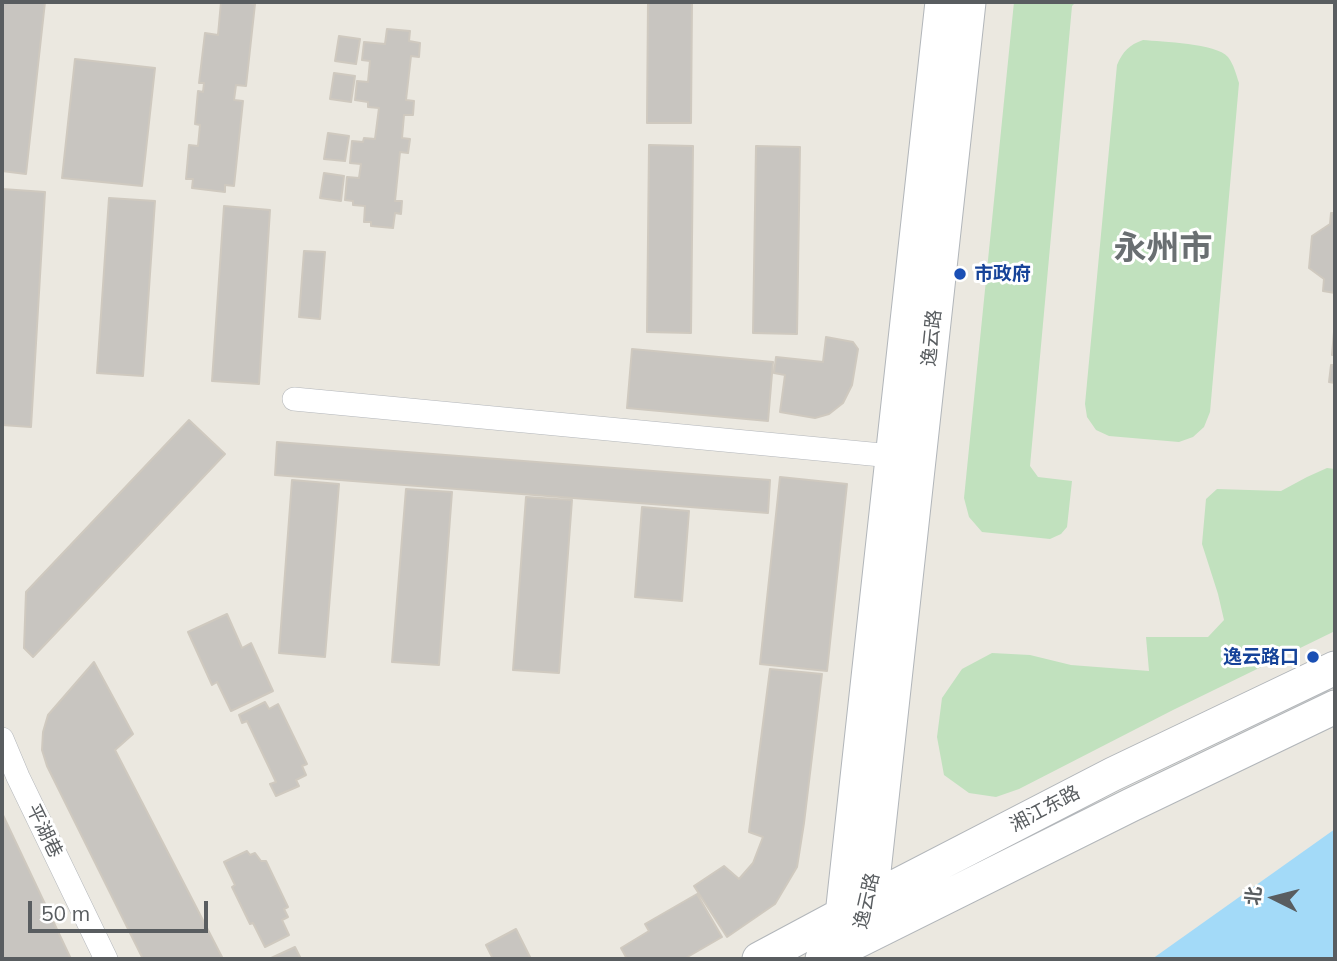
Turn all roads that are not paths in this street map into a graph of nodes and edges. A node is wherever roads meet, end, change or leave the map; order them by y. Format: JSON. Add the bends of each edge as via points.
{"nodes":[{"id":1,"x":942,"y":2,"type":"edge"},
{"id":2,"x":969,"y":2,"type":"edge"},
{"id":3,"x":294,"y":398,"type":"dead end"},
{"id":4,"x":892,"y":456,"type":"junction"},
{"id":5,"x":1335,"y":668,"type":"edge"},
{"id":6,"x":1335,"y":707,"type":"edge"},
{"id":7,"x":2,"y":739,"type":"edge"},
{"id":8,"x":10,"y":780,"type":"edge"},
{"id":9,"x":871,"y":899,"type":"junction"},
{"id":10,"x":850,"y":928,"type":"junction"},
{"id":11,"x":106,"y":959,"type":"edge"},
{"id":12,"x":759,"y":959,"type":"edge"},
{"id":13,"x":822,"y":959,"type":"edge"}],
"edges":[{"from":1,"to":4,"type":"street","name":"逸云路"},
{"from":2,"to":9,"type":"street","name":"逸云路"},
{"from":3,"to":4,"type":"street"},
{"from":4,"to":10,"type":"street","name":"逸云路"},
{"from":5,"to":9,"type":"street","name":"湘江东路","via":[[1113,774]]},
{"from":6,"to":10,"type":"street","name":"湘江东路","via":[[1130,805]]},
{"from":7,"to":8,"type":"street","name":"平湖巷"},
{"from":8,"to":11,"type":"street","name":"平湖巷"},
{"from":9,"to":10,"type":"street","name":"逸云路"},
{"from":10,"to":12,"type":"street","name":"湘江东路"},
{"from":10,"to":13,"type":"street","name":"湘江东路"}]}
